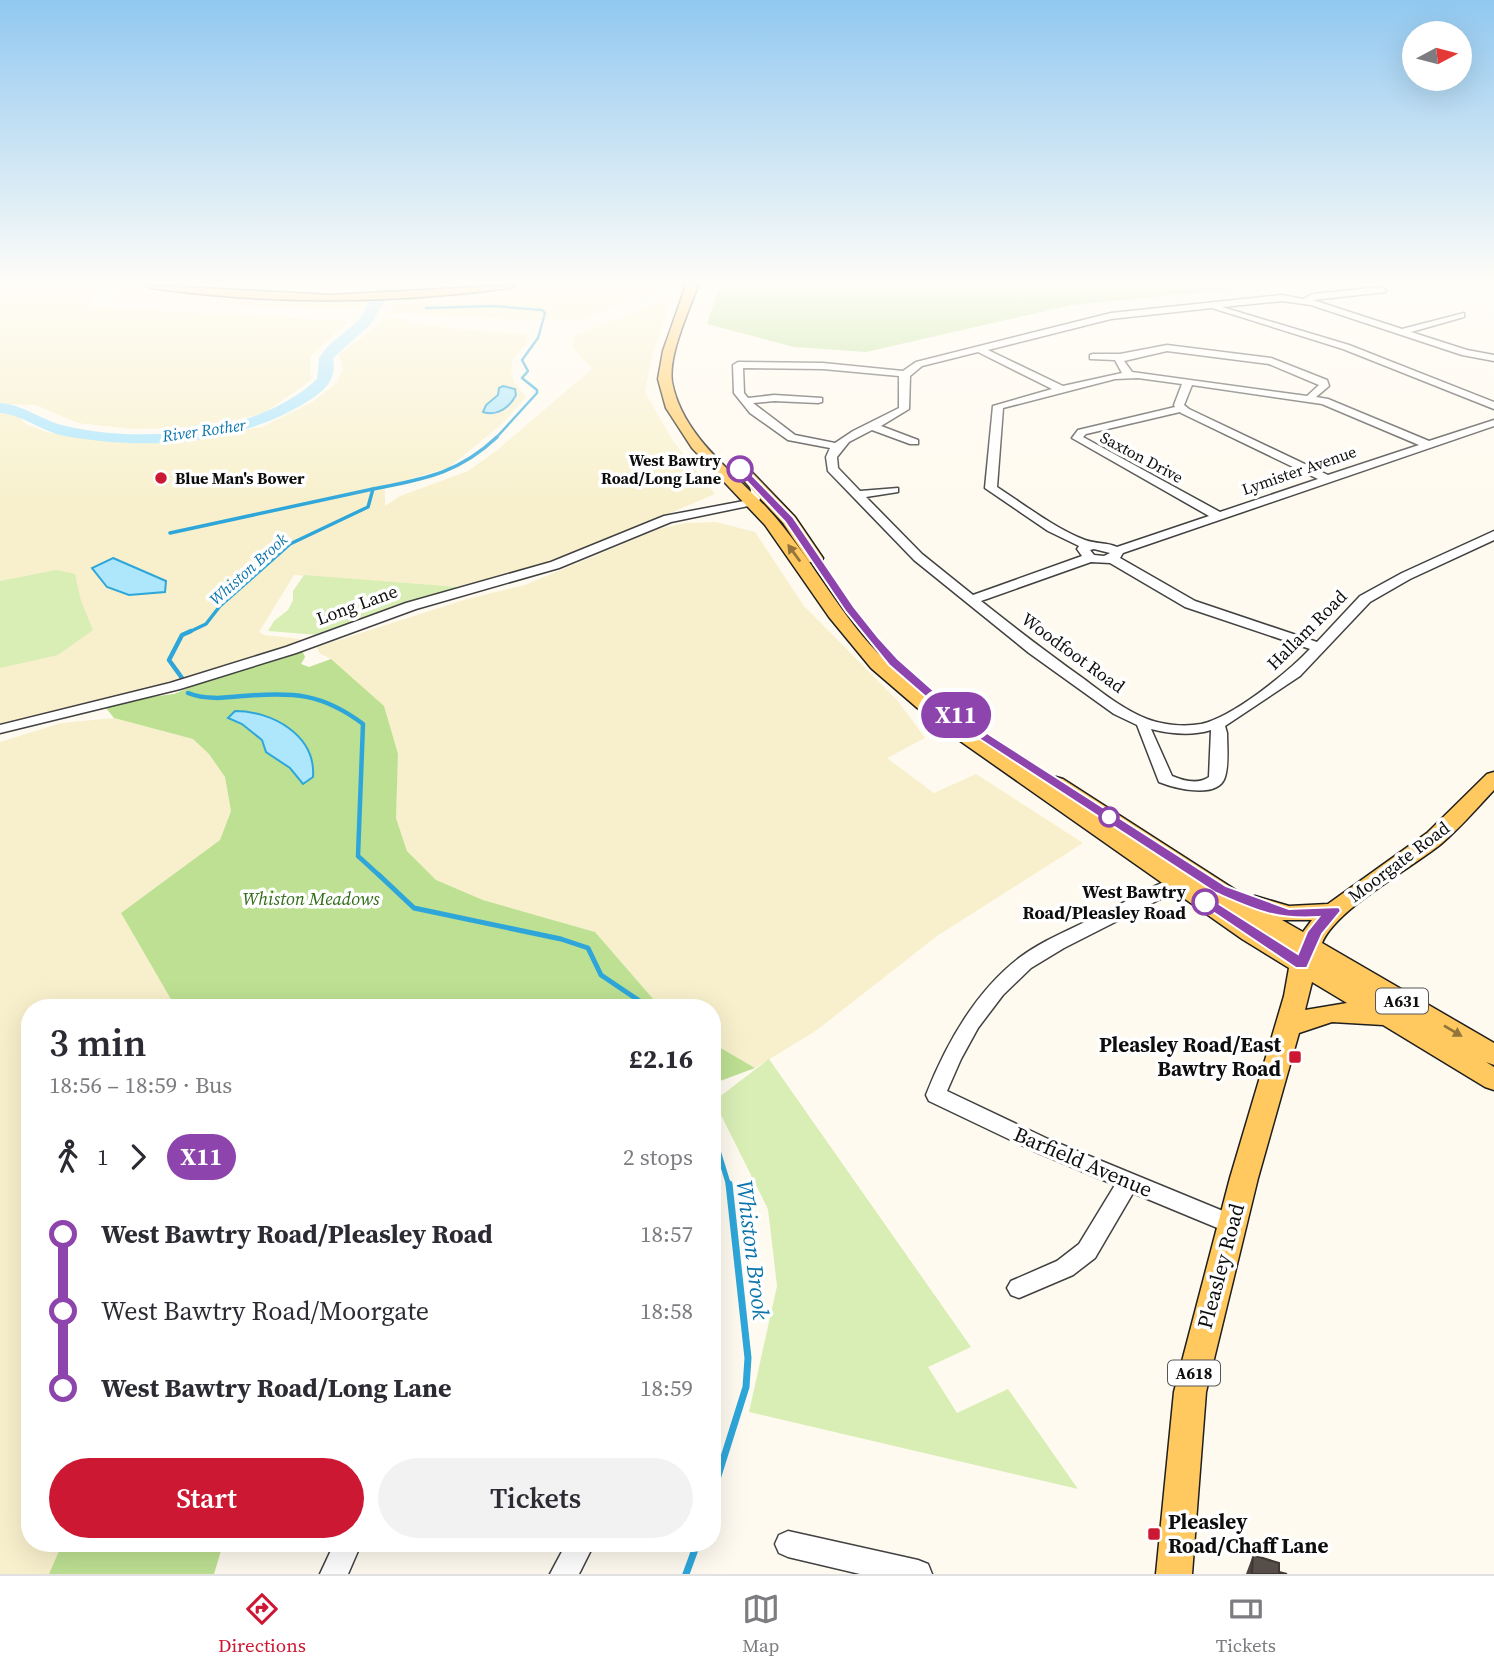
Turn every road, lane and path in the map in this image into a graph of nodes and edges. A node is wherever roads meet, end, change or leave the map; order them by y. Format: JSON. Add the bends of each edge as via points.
{"nodes":[{"id":1,"x":668,"y":358,"type":"edge"},
{"id":2,"x":679,"y":358,"type":"edge"},
{"id":3,"x":938,"y":358,"type":"edge"},
{"id":4,"x":998,"y":358,"type":"edge"},
{"id":5,"x":1120,"y":358,"type":"edge"},
{"id":6,"x":1260,"y":358,"type":"edge"},
{"id":7,"x":1374,"y":358,"type":"edge"},
{"id":8,"x":904,"y":374,"type":"junction"},
{"id":9,"x":1129,"y":374,"type":"junction"},
{"id":10,"x":1188,"y":382,"type":"junction"},
{"id":11,"x":1060,"y":389,"type":"junction"},
{"id":12,"x":1310,"y":398,"type":"junction"},
{"id":13,"x":818,"y":400,"type":"dead end"},
{"id":14,"x":744,"y":401,"type":"junction"},
{"id":15,"x":1494,"y":407,"type":"edge"},
{"id":16,"x":1181,"y":409,"type":"junction"},
{"id":17,"x":1494,"y":423,"type":"edge"},
{"id":18,"x":874,"y":427,"type":"junction"},
{"id":19,"x":914,"y":442,"type":"dead end"},
{"id":20,"x":1428,"y":445,"type":"junction"},
{"id":21,"x":835,"y":446,"type":"junction"},
{"id":22,"x":730,"y":478,"type":"junction"},
{"id":23,"x":1327,"y":479,"type":"junction"},
{"id":24,"x":752,"y":480,"type":"junction"},
{"id":25,"x":894,"y":490,"type":"dead end"},
{"id":26,"x":857,"y":495,"type":"junction"},
{"id":27,"x":754,"y":502,"type":"junction"},
{"id":28,"x":724,"y":507,"type":"junction"},
{"id":29,"x":1218,"y":516,"type":"junction"},
{"id":30,"x":776,"y":529,"type":"junction"},
{"id":31,"x":1494,"y":535,"type":"edge"},
{"id":32,"x":1089,"y":552,"type":"junction"},
{"id":33,"x":1115,"y":555,"type":"junction"},
{"id":34,"x":971,"y":600,"type":"junction"},
{"id":35,"x":1320,"y":647,"type":"junction"},
{"id":36,"x":1144,"y":723,"type":"junction"},
{"id":37,"x":1217,"y":725,"type":"junction"},
{"id":38,"x":0,"y":729,"type":"edge"},
{"id":39,"x":1494,"y":778,"type":"edge"},
{"id":40,"x":1178,"y":883,"type":"junction"},
{"id":41,"x":1221,"y":889,"type":"junction"},
{"id":42,"x":1334,"y":911,"type":"junction"},
{"id":43,"x":1305,"y":956,"type":"junction"},
{"id":44,"x":1394,"y":1020,"type":"junction"},
{"id":45,"x":1288,"y":1027,"type":"junction"},
{"id":46,"x":1494,"y":1055,"type":"edge"},
{"id":47,"x":1494,"y":1080,"type":"edge"},
{"id":48,"x":1128,"y":1182,"type":"junction"},
{"id":49,"x":1232,"y":1225,"type":"junction"},
{"id":50,"x":1019,"y":1288,"type":"dead end"},
{"id":51,"x":788,"y":1544,"type":"dead end"},
{"id":52,"x":344,"y":1552,"type":"edge"},
{"id":53,"x":576,"y":1552,"type":"edge"},
{"id":54,"x":334,"y":1574,"type":"edge"},
{"id":55,"x":564,"y":1574,"type":"edge"},
{"id":56,"x":918,"y":1574,"type":"edge"},
{"id":57,"x":1174,"y":1574,"type":"edge"}],
"edges":[{"from":1,"to":22,"type":"main road","number":"A631","via":[[667,395],[684,428]]},
{"from":2,"to":24,"type":"main road","number":"A631","via":[[679,392],[695,424]]},
{"from":3,"to":8,"type":"street"},
{"from":4,"to":11,"type":"street"},
{"from":5,"to":9,"type":"street"},
{"from":6,"to":12,"type":"street","via":[[1324,382]]},
{"from":7,"to":15,"type":"street"},
{"from":8,"to":14,"type":"street","via":[[738,361],[738,386]]},
{"from":8,"to":18,"type":"street","via":[[904,409]]},
{"from":9,"to":10,"type":"street"},
{"from":9,"to":11,"type":"street"},
{"from":10,"to":12,"type":"street"},
{"from":10,"to":16,"type":"street"},
{"from":11,"to":32,"type":"street","via":[[998,405],[991,488]]},
{"from":12,"to":20,"type":"street"},
{"from":13,"to":14,"type":"street"},
{"from":14,"to":21,"type":"street","via":[[786,435]]},
{"from":16,"to":23,"type":"street"},
{"from":16,"to":29,"type":"street","name":"Saxton Drive","via":[[1082,432],[1077,438]]},
{"from":17,"to":20,"type":"street","name":"Lymister Avenue"},
{"from":18,"to":19,"type":"street"},
{"from":18,"to":21,"type":"street"},
{"from":20,"to":23,"type":"street","name":"Lymister Avenue"},
{"from":21,"to":26,"type":"street","name":"Woodfoot Road","via":[[830,453],[832,469]]},
{"from":22,"to":27,"type":"main road","number":"A631"},
{"from":22,"to":28,"type":"street","via":[[734,492]]},
{"from":23,"to":29,"type":"street","name":"Lymister Avenue"},
{"from":24,"to":27,"type":"street","via":[[757,490]]},
{"from":24,"to":41,"type":"main road","number":"A631","via":[[789,520],[850,610],[924,689],[985,737]]},
{"from":25,"to":26,"type":"street"},
{"from":26,"to":34,"type":"street","name":"Woodfoot Road","via":[[918,557]]},
{"from":27,"to":28,"type":"street","name":"Long Lane"},
{"from":27,"to":30,"type":"main road","number":"A631"},
{"from":28,"to":30,"type":"street","number":"A631","via":[[753,514]]},
{"from":28,"to":38,"type":"street","name":"Long Lane","via":[[668,519],[555,565],[411,606],[175,686]]},
{"from":29,"to":33,"type":"street","name":"Lymister Avenue"},
{"from":40,"to":30,"type":"main road","number":"A631","one_way":true,"via":[[909,694],[857,642]]},
{"from":31,"to":35,"type":"street","name":"Hallam Road","via":[[1365,599]]},
{"from":32,"to":33,"type":"street","name":"Lymister Avenue","via":[[1103,545]]},
{"from":32,"to":34,"type":"street","name":"Lymister Avenue"},
{"from":33,"to":35,"type":"street","via":[[1190,604]]},
{"from":34,"to":36,"type":"street","name":"Woodfoot Road","via":[[1080,685]]},
{"from":35,"to":37,"type":"street","name":"Hallam Road","via":[[1278,686]]},
{"from":36,"to":37,"type":"street","name":"Hallam Road","via":[[1184,729]]},
{"from":36,"to":37,"type":"street","via":[[1165,779],[1206,786],[1217,778]]},
{"from":39,"to":42,"type":"main road","name":"Moorgate Road","number":"A618","via":[[1435,838]]},
{"from":40,"to":43,"type":"main road","number":"A631","via":[[1250,933]]},
{"from":40,"to":48,"type":"street","name":"Barfield Avenue","via":[[1025,963],[973,1022],[936,1096]]},
{"from":41,"to":42,"type":"main road","via":[[1289,914]]},
{"from":41,"to":43,"type":"main road","number":"A631"},
{"from":42,"to":43,"type":"main road","name":"Moorgate Road","number":"A618","via":[[1315,932]]},
{"from":43,"to":44,"type":"main road","number":"A631"},
{"from":43,"to":45,"type":"main road","name":"Pleasley Road","number":"A618"},
{"from":43,"to":46,"type":"main road","number":"A631","one_way":true},
{"from":44,"to":45,"type":"main road","via":[[1327,1012]]},
{"from":44,"to":47,"type":"main road","number":"A631"},
{"from":45,"to":49,"type":"main road","name":"Pleasley Road","number":"A618"},
{"from":48,"to":49,"type":"street","name":"Barfield Avenue"},
{"from":48,"to":50,"type":"street","via":[[1087,1251],[1065,1268]]},
{"from":49,"to":57,"type":"main road","name":"Pleasley Road","number":"A618","via":[[1190,1392]]},
{"from":51,"to":56,"type":"street"},
{"from":52,"to":54,"type":"street"},
{"from":53,"to":55,"type":"street"}]}
